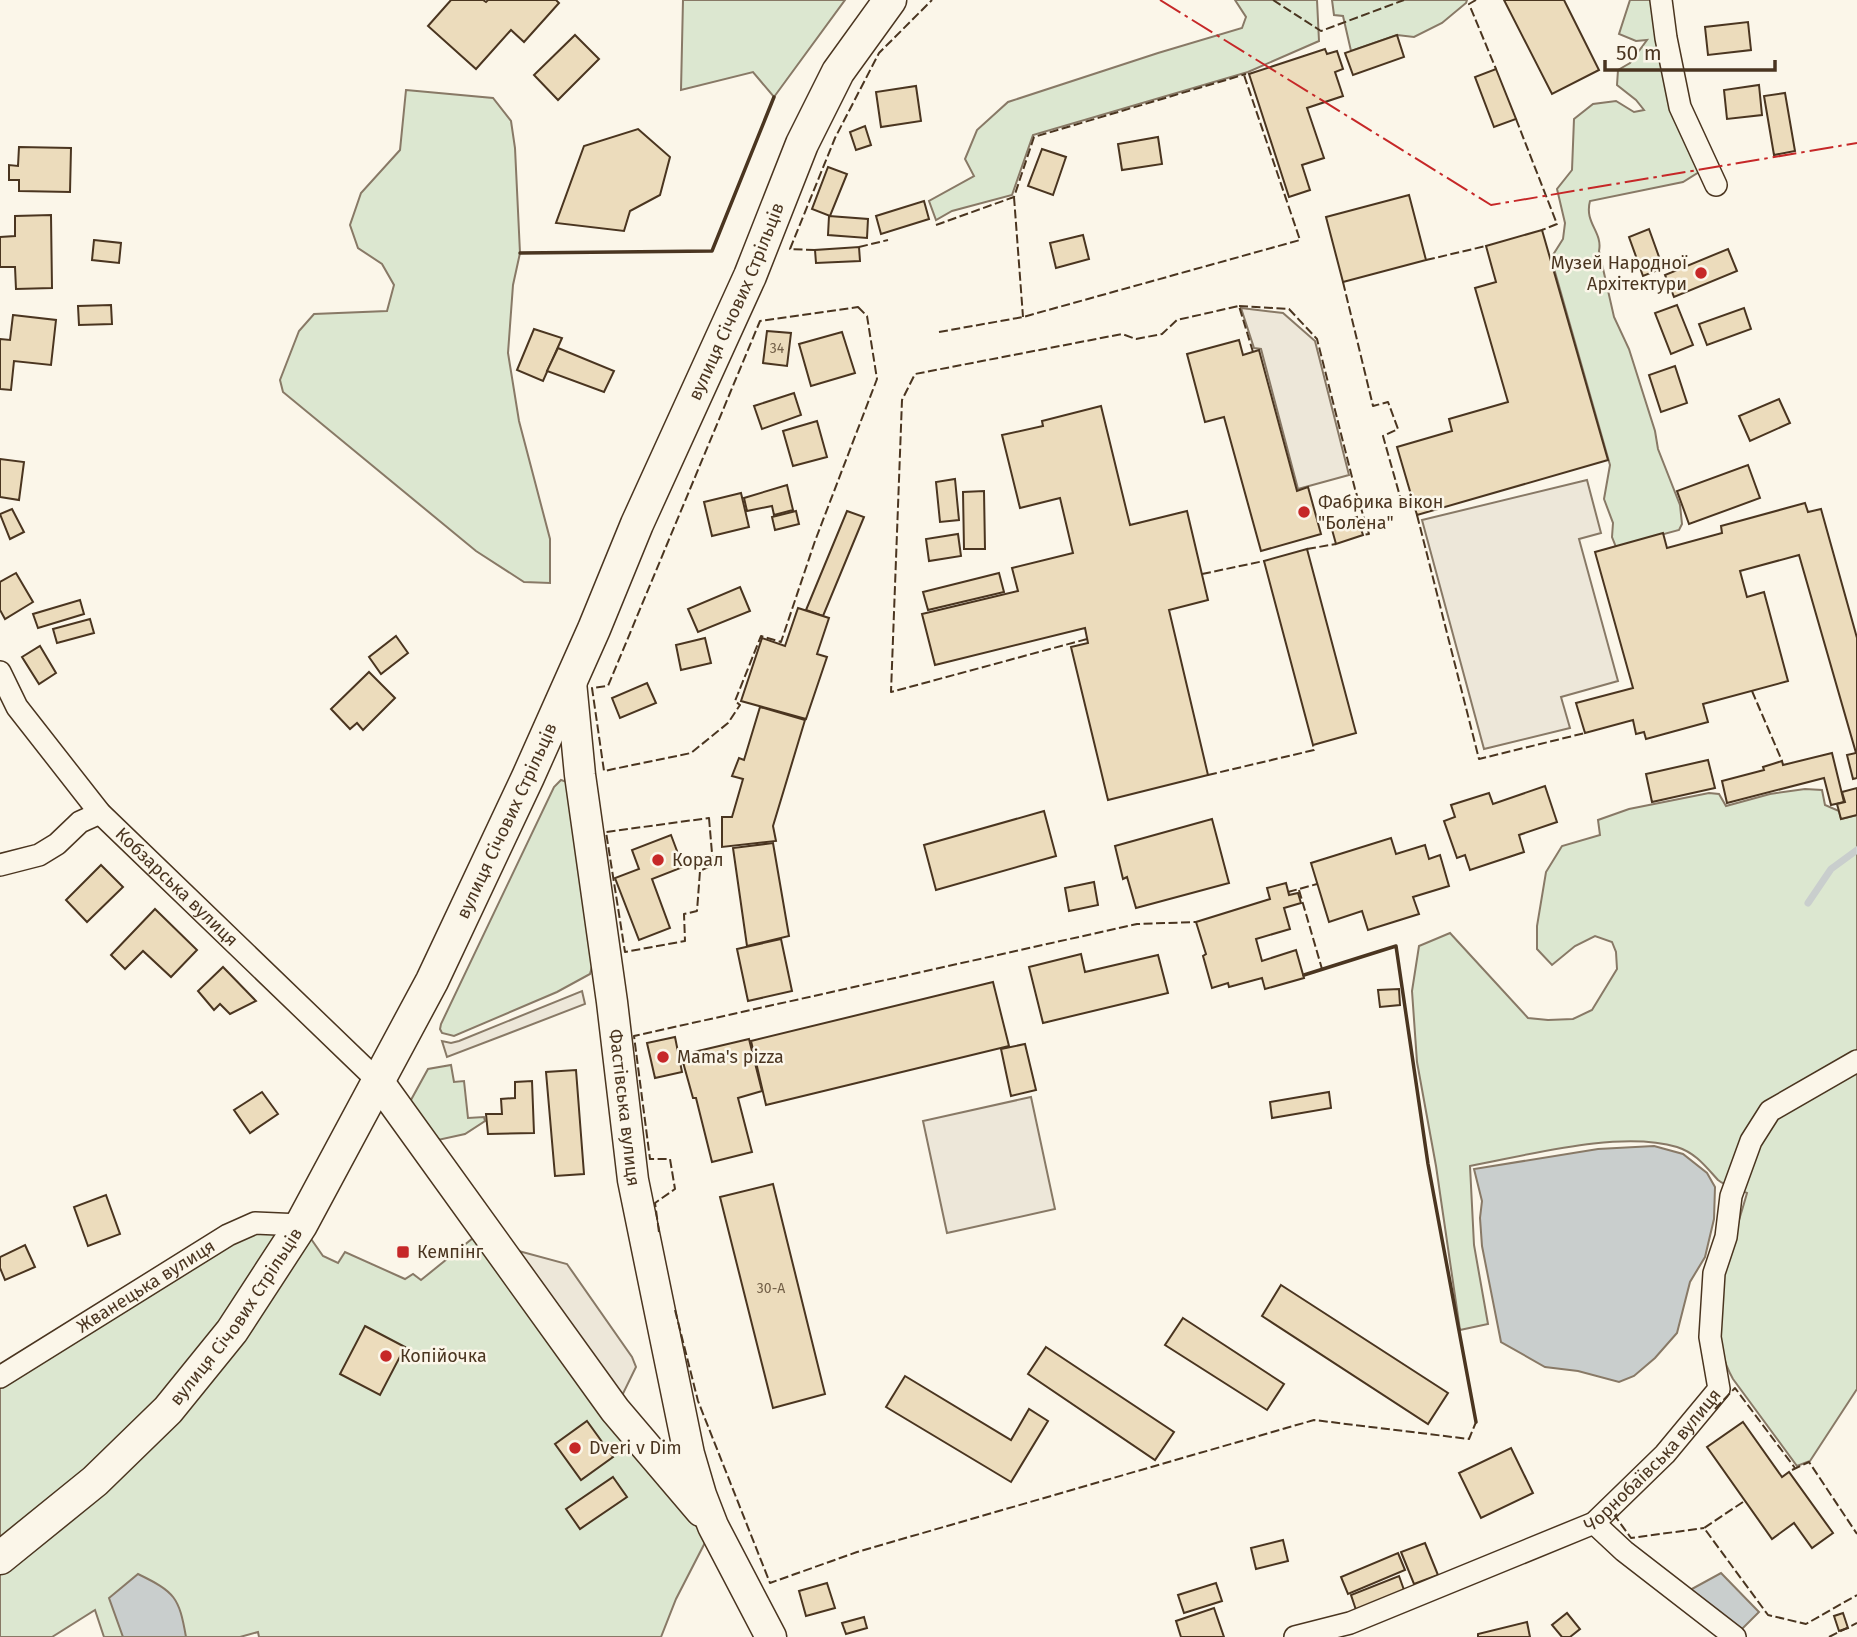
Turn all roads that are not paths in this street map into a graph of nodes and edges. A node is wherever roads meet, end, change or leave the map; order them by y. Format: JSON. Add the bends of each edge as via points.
{"nodes":[{"id":1,"x":890,"y":0,"type":"edge"},
{"id":2,"x":1661,"y":0,"type":"edge"},
{"id":3,"x":1716,"y":185,"type":"dead end"},
{"id":4,"x":0,"y":672,"type":"edge"},
{"id":5,"x":571,"y":682,"type":"junction"},
{"id":6,"x":580,"y":775,"type":"junction"},
{"id":7,"x":528,"y":777,"type":"junction"},
{"id":8,"x":100,"y":813,"type":"junction"},
{"id":9,"x":0,"y":865,"type":"edge"},
{"id":10,"x":1857,"y":1061,"type":"edge"},
{"id":11,"x":378,"y":1081,"type":"junction"},
{"id":12,"x":301,"y":1226,"type":"junction"},
{"id":13,"x":0,"y":1377,"type":"edge"},
{"id":14,"x":1594,"y":1523,"type":"junction"},
{"id":15,"x":713,"y":1526,"type":"junction"},
{"id":16,"x":0,"y":1558,"type":"edge"},
{"id":17,"x":771,"y":1637,"type":"edge"},
{"id":18,"x":1295,"y":1637,"type":"edge"},
{"id":19,"x":1735,"y":1637,"type":"edge"}],
"edges":[{"from":1,"to":5,"type":"main road","name":"вулиця Січових Стрільців","via":[[838,72],[802,144],[750,275]]},
{"from":2,"to":3,"type":"street","via":[[1680,107]]},
{"from":4,"to":8,"type":"street","name":"Кобзарська вулиця","via":[[17,707]]},
{"from":5,"to":6,"type":"main road","name":"Фастівська вулиця"},
{"from":5,"to":7,"type":"main road","name":"вулиця Січових Стрільців"},
{"from":6,"to":7,"type":"main road","via":[[573,768],[555,764]]},
{"from":6,"to":15,"type":"main road","name":"Фастівська вулиця","via":[[633,1180],[689,1454]]},
{"from":7,"to":11,"type":"main road","name":"вулиця Січових Стрільців","via":[[432,981]]},
{"from":8,"to":9,"type":"street","via":[[80,822],[39,855]]},
{"from":8,"to":11,"type":"street","name":"Кобзарська вулиця"},
{"from":10,"to":14,"type":"street","name":"Чорнобаївська вулиця","via":[[1770,1111],[1751,1142],[1731,1196],[1726,1237],[1714,1273],[1710,1337],[1719,1389],[1664,1454]]},
{"from":11,"to":12,"type":"main road","name":"вулиця Січових Стрільців"},
{"from":11,"to":15,"type":"main road","name":"Фастівська вулиця","via":[[615,1410]]},
{"from":12,"to":13,"type":"street","name":"Жванецька вулиця","via":[[255,1223],[228,1235]]},
{"from":12,"to":16,"type":"main road","name":"вулиця Січових Стрільців","via":[[232,1331],[168,1410],[95,1481]]},
{"from":14,"to":18,"type":"street","name":"Чорнобаївська вулиця","via":[[1350,1623]]},
{"from":14,"to":19,"type":"street"},
{"from":15,"to":17,"type":"main road","name":"Фастівська вулиця"}]}
